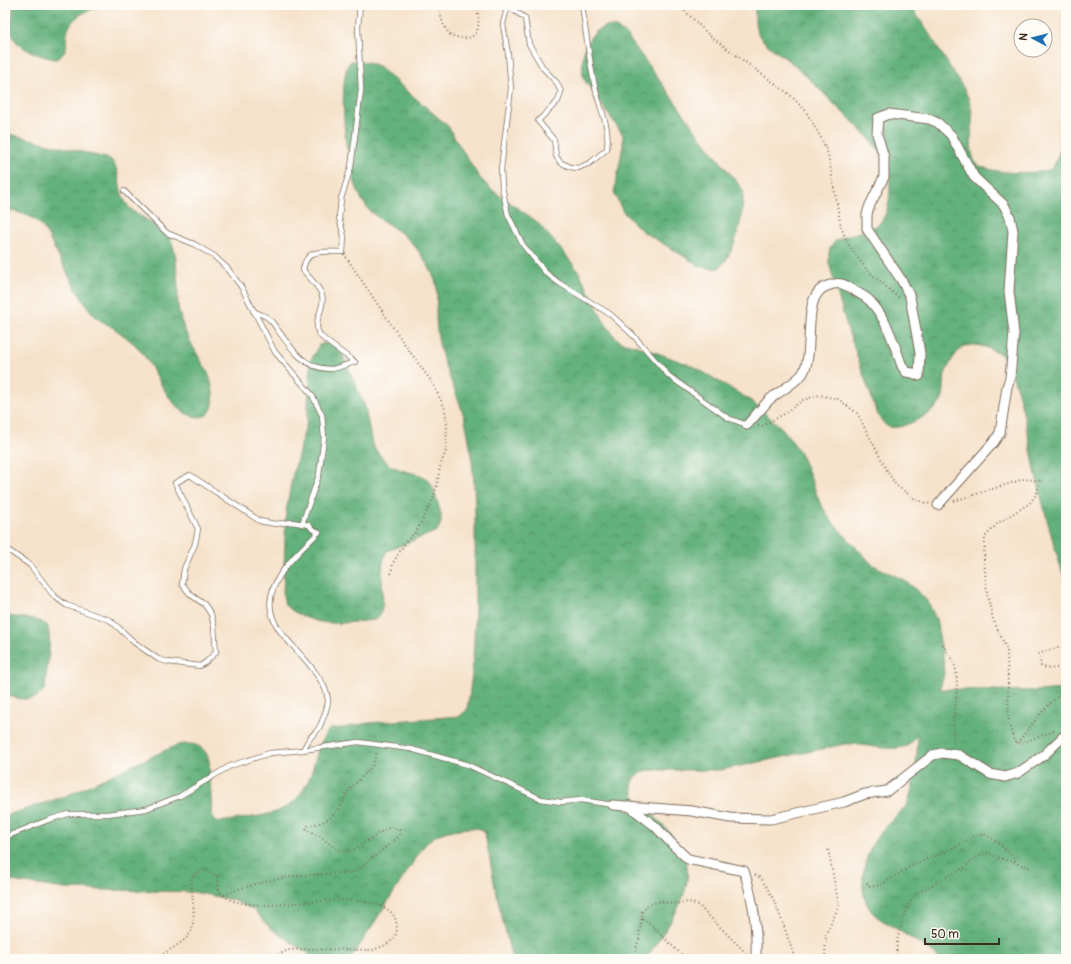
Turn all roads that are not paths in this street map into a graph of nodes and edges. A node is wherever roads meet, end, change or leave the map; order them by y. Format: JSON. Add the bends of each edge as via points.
{"nodes":[{"id":1,"x":360,"y":5,"type":"edge"},
{"id":2,"x":582,"y":5,"type":"edge"},
{"id":3,"x":124,"y":191,"type":"dead end"},
{"id":4,"x":253,"y":311,"type":"junction"},
{"id":5,"x":747,"y":425,"type":"joint"},
{"id":6,"x":938,"y":505,"type":"road end"},
{"id":7,"x":302,"y":524,"type":"junction"},
{"id":8,"x":5,"y":548,"type":"edge"},
{"id":9,"x":1064,"y":731,"type":"edge"},
{"id":10,"x":303,"y":750,"type":"junction"},
{"id":11,"x":613,"y":805,"type":"joint"},
{"id":12,"x":629,"y":806,"type":"junction"},
{"id":13,"x":5,"y":837,"type":"edge"},
{"id":14,"x":752,"y":957,"type":"edge"}],
"edges":[{"from":1,"to":4,"type":"lane","via":[[358,27],[361,90],[351,167],[341,198],[343,252],[318,252],[310,255],[304,262],[304,270],[322,294],[317,326],[320,335],[355,362],[332,369],[316,368],[298,356],[267,317]]},
{"from":2,"to":5,"type":"lane","via":[[588,55],[609,136],[607,149],[590,163],[578,168],[560,162],[556,156],[554,140],[538,121],[558,101],[561,92],[529,44],[525,18],[509,7],[503,24],[511,88],[501,169],[508,214],[523,245],[546,273],[610,314],[633,335],[669,376],[728,418]]},
{"from":3,"to":4,"type":"lane","via":[[167,233],[194,244],[214,256],[228,269],[242,288]]},
{"from":4,"to":7,"type":"lane","via":[[275,352],[312,395],[322,415],[324,437],[319,475]]},
{"from":5,"to":6,"type":"street","via":[[770,399],[802,375],[807,365],[810,345],[809,328],[813,301],[825,287],[837,283],[870,300],[882,315],[902,366],[906,372],[913,372],[919,376],[920,353],[910,297],[867,229],[867,214],[884,177],[884,157],[877,134],[878,118],[889,114],[929,119],[938,123],[951,135],[974,177],[1004,205],[1013,231],[1009,291],[1014,333],[1010,378],[1000,433]]},
{"from":7,"to":8,"type":"lane","via":[[260,521],[190,475],[175,483],[198,529],[195,544],[184,569],[182,584],[191,595],[204,604],[211,614],[214,626],[216,652],[200,666],[158,660],[110,620],[66,605],[54,596],[30,565]]},
{"from":7,"to":10,"type":"lane","via":[[309,525],[319,532],[287,565],[273,587],[270,608],[280,630],[325,685],[328,700],[326,712]]},
{"from":9,"to":12,"type":"street","via":[[1044,756],[1018,773],[1005,777],[990,774],[959,755],[942,753],[933,755],[887,790],[771,819],[730,818],[692,811]]},
{"from":10,"to":11,"type":"lane","via":[[358,742],[411,749],[468,765],[541,799],[561,802],[581,800]]},
{"from":10,"to":13,"type":"lane","via":[[270,753],[230,766],[180,796],[146,809],[107,814],[68,814]]},
{"from":11,"to":12,"type":"street"},
{"from":12,"to":14,"type":"street","via":[[655,826],[688,859],[744,871],[752,896],[757,936]]}]}
